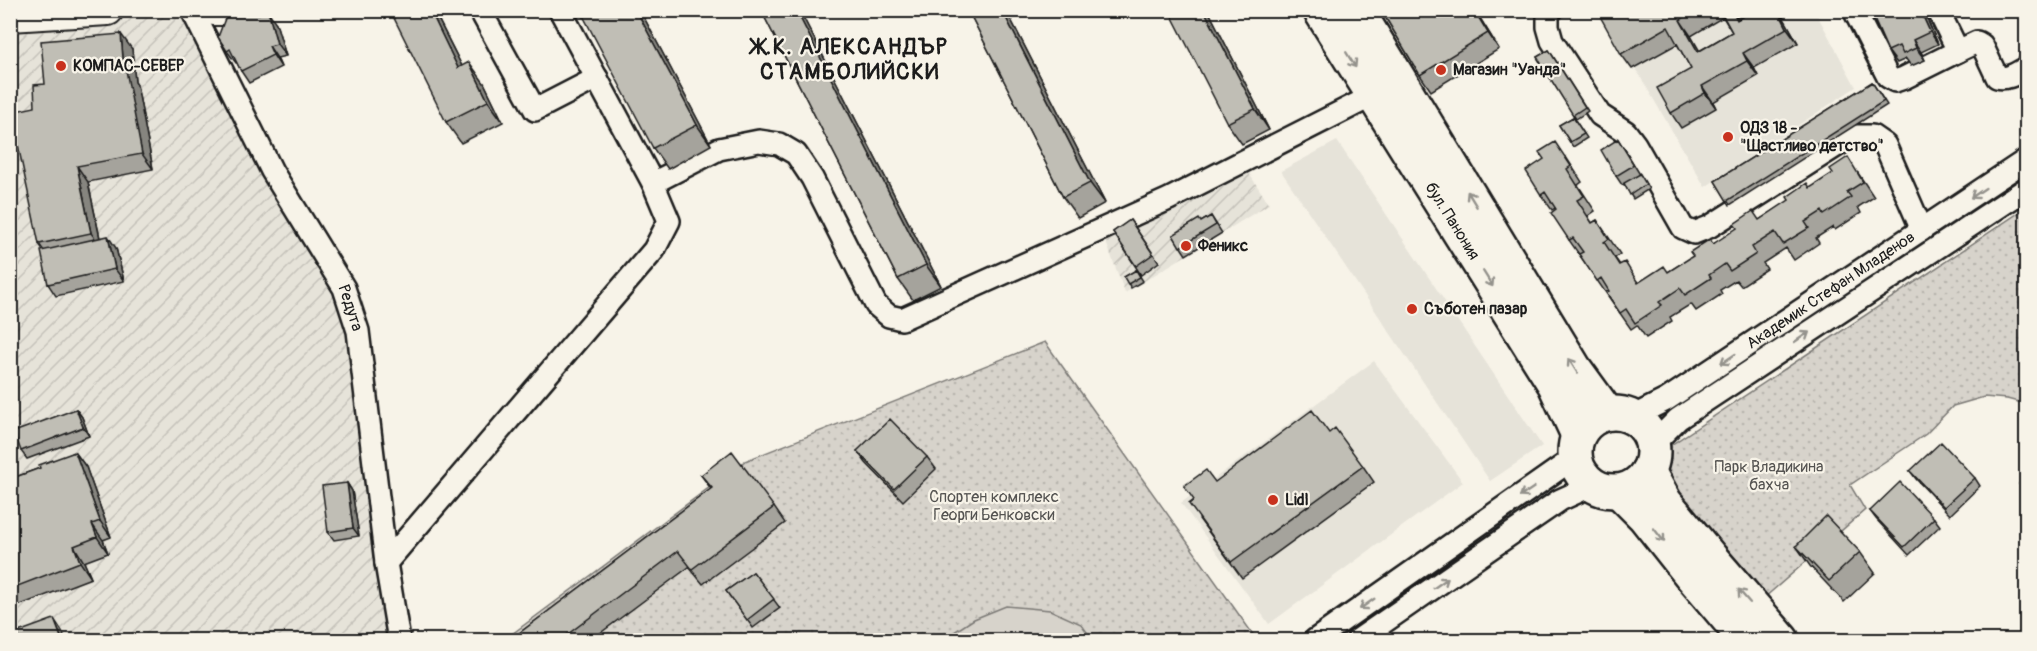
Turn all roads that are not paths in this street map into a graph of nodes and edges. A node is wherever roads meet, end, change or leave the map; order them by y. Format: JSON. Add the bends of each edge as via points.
{"nodes":[{"id":1,"x":108,"y":10,"type":"edge"},
{"id":2,"x":192,"y":10,"type":"edge"},
{"id":3,"x":213,"y":10,"type":"edge"},
{"id":4,"x":222,"y":10,"type":"edge"},
{"id":5,"x":480,"y":10,"type":"edge"},
{"id":6,"x":560,"y":10,"type":"edge"},
{"id":7,"x":1320,"y":10,"type":"edge"},
{"id":8,"x":1358,"y":10,"type":"edge"},
{"id":9,"x":1552,"y":10,"type":"edge"},
{"id":10,"x":1938,"y":10,"type":"edge"},
{"id":11,"x":1856,"y":12,"type":"dead end"},
{"id":12,"x":28,"y":14,"type":"edge"},
{"id":13,"x":1958,"y":51,"type":"junction"},
{"id":14,"x":2026,"y":68,"type":"edge"},
{"id":15,"x":597,"y":78,"type":"junction"},
{"id":16,"x":1374,"y":95,"type":"junction"},
{"id":17,"x":2026,"y":160,"type":"edge"},
{"id":18,"x":653,"y":183,"type":"junction"},
{"id":19,"x":2026,"y":189,"type":"edge"},
{"id":20,"x":1922,"y":230,"type":"junction"},
{"id":21,"x":1620,"y":415,"type":"junction"},
{"id":22,"x":1576,"y":447,"type":"junction"},
{"id":23,"x":1650,"y":458,"type":"junction"},
{"id":24,"x":1606,"y":489,"type":"junction"},
{"id":25,"x":386,"y":563,"type":"junction"},
{"id":26,"x":399,"y":640,"type":"edge"},
{"id":27,"x":1316,"y":640,"type":"edge"},
{"id":28,"x":1358,"y":640,"type":"edge"},
{"id":29,"x":1746,"y":640,"type":"edge"},
{"id":30,"x":1782,"y":640,"type":"edge"}],
"edges":[{"from":1,"to":12,"type":"main road"},
{"from":2,"to":25,"type":"street","name":"Редута","via":[[272,171],[344,288],[358,331]]},
{"from":3,"to":4,"type":"main road"},
{"from":5,"to":15,"type":"street","via":[[535,110]]},
{"from":6,"to":15,"type":"street"},
{"from":7,"to":16,"type":"main road","name":"бул. Панония","one_way":true},
{"from":21,"to":8,"type":"main road","name":"бул. Панония","one_way":true,"via":[[1575,369]]},
{"from":9,"to":20,"type":"street","via":[[1548,13],[1548,27],[1552,41],[1600,115],[1626,132],[1635,144],[1683,228],[1694,233],[1709,227],[1852,136],[1872,136],[1885,146]]},
{"from":10,"to":13,"type":"street"},
{"from":11,"to":13,"type":"street","via":[[1888,77],[1895,81]]},
{"from":13,"to":14,"type":"street","via":[[1977,42],[1982,45],[1997,77],[2003,79]]},
{"from":15,"to":18,"type":"street"},
{"from":16,"to":18,"type":"street","via":[[1169,199],[902,319],[889,316],[876,305],[812,178],[796,154],[779,144],[759,141],[719,149]]},
{"from":16,"to":22,"type":"main road","name":"бул. Панония","one_way":true,"via":[[1554,385]]},
{"from":17,"to":20,"type":"street","name":"Академик Стефан Младенов","one_way":true},
{"from":18,"to":25,"type":"street","via":[[669,221],[654,250]]},
{"from":23,"to":19,"type":"street","name":"Академик Стефан Младенов","one_way":true,"via":[[1678,419]]},
{"from":20,"to":21,"type":"street","name":"Академик Стефан Младенов","one_way":true,"via":[[1666,400]]},
{"from":21,"to":22,"type":"main road","via":[[1590,421]]},
{"from":21,"to":23,"type":"main road","name":"бул. Панония","via":[[1646,429]]},
{"from":22,"to":24,"type":"main road","name":"бул. Панония","via":[[1582,475]]},
{"from":22,"to":27,"type":"street","one_way":true},
{"from":23,"to":24,"type":"main road","via":[[1634,486]]},
{"from":30,"to":23,"type":"main road","name":"бул. Панония","one_way":true,"via":[[1665,501]]},
{"from":28,"to":24,"type":"street","one_way":true,"via":[[1560,500]]},
{"from":24,"to":29,"type":"main road","name":"бул. Панония","one_way":true,"via":[[1644,516]]},
{"from":25,"to":26,"type":"street","name":"Редута"}]}
